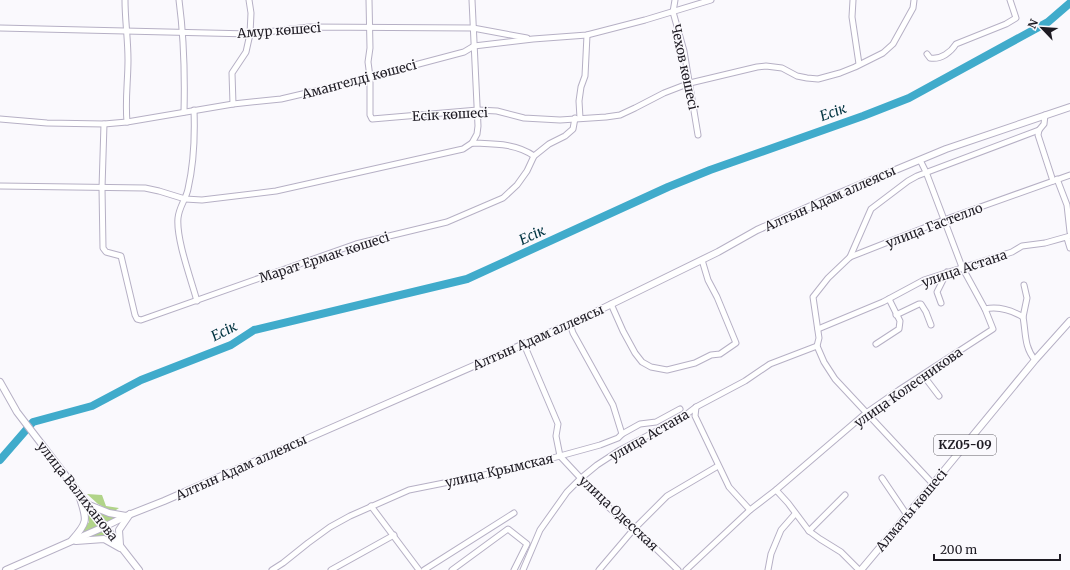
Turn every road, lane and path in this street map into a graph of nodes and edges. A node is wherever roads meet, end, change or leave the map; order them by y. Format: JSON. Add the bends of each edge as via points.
{"nodes":[{"id":1,"x":125,"y":0,"type":"edge"},
{"id":2,"x":179,"y":0,"type":"edge"},
{"id":3,"x":249,"y":0,"type":"edge"},
{"id":4,"x":369,"y":0,"type":"edge"},
{"id":5,"x":472,"y":0,"type":"edge"},
{"id":6,"x":675,"y":0,"type":"edge"},
{"id":7,"x":712,"y":0,"type":"edge"},
{"id":8,"x":853,"y":0,"type":"edge"},
{"id":9,"x":914,"y":0,"type":"edge"},
{"id":10,"x":1010,"y":0,"type":"edge"},
{"id":11,"x":673,"y":12,"type":"junction"},
{"id":12,"x":370,"y":26,"type":"junction"},
{"id":13,"x":0,"y":28,"type":"edge"},
{"id":14,"x":474,"y":28,"type":"junction"},
{"id":15,"x":128,"y":31,"type":"junction"},
{"id":16,"x":184,"y":33,"type":"junction"},
{"id":17,"x":250,"y":34,"type":"junction"},
{"id":18,"x":587,"y":35,"type":"junction"},
{"id":19,"x":533,"y":39,"type":"junction"},
{"id":20,"x":474,"y":46,"type":"junction"},
{"id":21,"x":927,"y":54,"type":"dead end"},
{"id":22,"x":859,"y":64,"type":"junction"},
{"id":23,"x":370,"y":76,"type":"junction"},
{"id":24,"x":690,"y":83,"type":"junction"},
{"id":25,"x":233,"y":104,"type":"junction"},
{"id":26,"x":1070,"y":107,"type":"edge"},
{"id":27,"x":194,"y":110,"type":"junction"},
{"id":28,"x":478,"y":110,"type":"junction"},
{"id":29,"x":184,"y":112,"type":"junction"},
{"id":30,"x":1045,"y":115,"type":"junction"},
{"id":31,"x":577,"y":118,"type":"junction"},
{"id":32,"x":0,"y":119,"type":"edge"},
{"id":33,"x":127,"y":122,"type":"junction"},
{"id":34,"x":104,"y":124,"type":"junction"},
{"id":35,"x":1039,"y":130,"type":"junction"},
{"id":36,"x":698,"y":135,"type":"dead end"},
{"id":37,"x":472,"y":143,"type":"junction"},
{"id":38,"x":534,"y":156,"type":"junction"},
{"id":39,"x":920,"y":160,"type":"junction"},
{"id":40,"x":926,"y":172,"type":"junction"},
{"id":41,"x":1070,"y":175,"type":"edge"},
{"id":42,"x":1055,"y":180,"type":"junction"},
{"id":43,"x":0,"y":186,"type":"edge"},
{"id":44,"x":102,"y":188,"type":"junction"},
{"id":45,"x":185,"y":199,"type":"junction"},
{"id":46,"x":944,"y":220,"type":"junction"},
{"id":47,"x":1070,"y":232,"type":"edge"},
{"id":48,"x":1068,"y":237,"type":"edge"},
{"id":49,"x":1070,"y":248,"type":"edge"},
{"id":50,"x":850,"y":257,"type":"junction"},
{"id":51,"x":702,"y":260,"type":"junction"},
{"id":52,"x":962,"y":267,"type":"junction"},
{"id":53,"x":947,"y":272,"type":"junction"},
{"id":54,"x":1024,"y":285,"type":"dead end"},
{"id":55,"x":889,"y":299,"type":"junction"},
{"id":56,"x":196,"y":301,"type":"junction"},
{"id":57,"x":941,"y":303,"type":"dead end"},
{"id":58,"x":611,"y":304,"type":"junction"},
{"id":59,"x":984,"y":309,"type":"junction"},
{"id":60,"x":896,"y":315,"type":"junction"},
{"id":61,"x":1023,"y":317,"type":"junction"},
{"id":62,"x":1070,"y":321,"type":"edge"},
{"id":63,"x":570,"y":324,"type":"junction"},
{"id":64,"x":931,"y":325,"type":"dead end"},
{"id":65,"x":818,"y":329,"type":"junction"},
{"id":66,"x":526,"y":343,"type":"junction"},
{"id":67,"x":876,"y":344,"type":"dead end"},
{"id":68,"x":817,"y":346,"type":"junction"},
{"id":69,"x":1034,"y":360,"type":"junction"},
{"id":70,"x":923,"y":375,"type":"junction"},
{"id":71,"x":0,"y":382,"type":"edge"},
{"id":72,"x":939,"y":396,"type":"dead end"},
{"id":73,"x":696,"y":407,"type":"junction"},
{"id":74,"x":680,"y":409,"type":"dead end"},
{"id":75,"x":866,"y":413,"type":"junction"},
{"id":76,"x":622,"y":434,"type":"junction"},
{"id":77,"x":560,"y":456,"type":"junction"},
{"id":78,"x":718,"y":466,"type":"junction"},
{"id":79,"x":882,"y":478,"type":"dead end"},
{"id":80,"x":580,"y":479,"type":"junction"},
{"id":81,"x":933,"y":484,"type":"junction"},
{"id":82,"x":776,"y":490,"type":"junction"},
{"id":83,"x":79,"y":494,"type":"junction"},
{"id":84,"x":844,"y":494,"type":"dead end"},
{"id":85,"x":89,"y":505,"type":"junction"},
{"id":86,"x":372,"y":506,"type":"junction"},
{"id":87,"x":750,"y":510,"type":"junction"},
{"id":88,"x":514,"y":513,"type":"dead end"},
{"id":89,"x":128,"y":514,"type":"junction"},
{"id":90,"x":795,"y":514,"type":"junction"},
{"id":91,"x":907,"y":515,"type":"junction"},
{"id":92,"x":106,"y":526,"type":"junction"},
{"id":93,"x":632,"y":530,"type":"junction"},
{"id":94,"x":809,"y":531,"type":"junction"},
{"id":95,"x":394,"y":535,"type":"junction"},
{"id":96,"x":70,"y":542,"type":"junction"},
{"id":97,"x":122,"y":548,"type":"junction"},
{"id":98,"x":6,"y":570,"type":"edge"},
{"id":99,"x":139,"y":570,"type":"edge"},
{"id":100,"x":272,"y":570,"type":"edge"},
{"id":101,"x":331,"y":570,"type":"edge"},
{"id":102,"x":419,"y":570,"type":"edge"},
{"id":103,"x":424,"y":570,"type":"edge"},
{"id":104,"x":452,"y":570,"type":"edge"},
{"id":105,"x":514,"y":570,"type":"edge"},
{"id":106,"x":523,"y":570,"type":"edge"},
{"id":107,"x":599,"y":570,"type":"edge"},
{"id":108,"x":678,"y":570,"type":"edge"},
{"id":109,"x":686,"y":570,"type":"edge"},
{"id":110,"x":768,"y":570,"type":"edge"},
{"id":111,"x":860,"y":570,"type":"edge"}],
"edges":[{"from":1,"to":15,"type":"street","via":[[125,23]]},
{"from":2,"to":16,"type":"street"},
{"from":3,"to":17,"type":"street"},
{"from":4,"to":12,"type":"street"},
{"from":5,"to":14,"type":"street"},
{"from":6,"to":11,"type":"street","name":"Чехов көшесі"},
{"from":7,"to":11,"type":"street","name":"Амангелді көшесі"},
{"from":8,"to":22,"type":"street","via":[[852,17]]},
{"from":9,"to":22,"type":"street","name":"Есік көшесі","via":[[913,8],[893,44],[883,53]]},
{"from":10,"to":21,"type":"street","via":[[1016,18],[956,44],[951,51],[936,59],[930,58]]},
{"from":11,"to":18,"type":"street","name":"Амангелді көшесі"},
{"from":11,"to":24,"type":"street","name":"Чехов көшесі"},
{"from":12,"to":14,"type":"street","name":"Амур көшесі"},
{"from":12,"to":17,"type":"street","name":"Амур көшесі","via":[[309,27]]},
{"from":12,"to":23,"type":"street"},
{"from":13,"to":15,"type":"street","name":"Амур көшесі"},
{"from":14,"to":19,"type":"street","name":"Амур көшесі"},
{"from":14,"to":20,"type":"street"},
{"from":15,"to":16,"type":"street","name":"Амур көшесі"},
{"from":15,"to":33,"type":"street"},
{"from":16,"to":17,"type":"street","name":"Амур көшесі"},
{"from":16,"to":29,"type":"street"},
{"from":17,"to":25,"type":"street","via":[[246,52],[232,73]]},
{"from":18,"to":19,"type":"street","name":"Амангелді көшесі"},
{"from":18,"to":31,"type":"street","via":[[585,76]]},
{"from":19,"to":20,"type":"street","name":"Амангелді көшесі"},
{"from":20,"to":23,"type":"street","name":"Амангелді көшесі","via":[[464,52]]},
{"from":20,"to":28,"type":"street"},
{"from":22,"to":24,"type":"street","name":"Есік көшесі","via":[[818,79],[797,76],[782,68],[766,66]]},
{"from":23,"to":25,"type":"street","name":"Амангелді көшесі","via":[[281,99]]},
{"from":23,"to":28,"type":"street","name":"Есік көшесі","via":[[372,119]]},
{"from":24,"to":31,"type":"street","name":"Есік көшесі","via":[[620,115]]},
{"from":24,"to":36,"type":"street","name":"Чехов көшесі"},
{"from":25,"to":27,"type":"street","name":"Амангелді көшесі"},
{"from":26,"to":30,"type":"main road","name":"Алтын Адам аллеясы"},
{"from":27,"to":29,"type":"street","name":"Амангелді көшесі"},
{"from":27,"to":45,"type":"street","via":[[194,152]]},
{"from":28,"to":31,"type":"street","name":"Есік көшесі","via":[[497,111],[524,118]]},
{"from":28,"to":37,"type":"street","via":[[477,134]]},
{"from":29,"to":33,"type":"street","name":"Амангелді көшесі"},
{"from":30,"to":35,"type":"street","via":[[1044,124]]},
{"from":30,"to":39,"type":"main road","name":"Алтын Адам аллеясы"},
{"from":31,"to":38,"type":"street","via":[[573,129]]},
{"from":32,"to":34,"type":"street","name":"Амангелді көшесі"},
{"from":33,"to":34,"type":"street","name":"Амангелді көшесі"},
{"from":34,"to":44,"type":"street"},
{"from":35,"to":40,"type":"street"},
{"from":35,"to":42,"type":"street","via":[[1039,138]]},
{"from":37,"to":38,"type":"street","via":[[514,146]]},
{"from":37,"to":45,"type":"street","via":[[463,149],[276,191],[202,200]]},
{"from":38,"to":56,"type":"street","name":"Марат Ермак көшесі","via":[[527,171],[503,198],[447,222],[356,244]]},
{"from":39,"to":40,"type":"street","name":"улица Колесникова"},
{"from":39,"to":51,"type":"main road","name":"Алтын Адам аллеясы","via":[[757,230]]},
{"from":40,"to":46,"type":"street","name":"улица Колесникова"},
{"from":40,"to":50,"type":"street","via":[[908,181],[871,209]]},
{"from":41,"to":42,"type":"street","name":"улица Гастелло"},
{"from":42,"to":46,"type":"street","name":"улица Гастелло"},
{"from":42,"to":47,"type":"street","via":[[1067,205]]},
{"from":43,"to":44,"type":"street"},
{"from":44,"to":45,"type":"street","via":[[145,188]]},
{"from":44,"to":56,"type":"street","name":"Марат Ермак көшесі","via":[[103,248],[106,252],[120,256],[137,319],[141,320]]},
{"from":45,"to":56,"type":"street","via":[[180,206],[178,230]]},
{"from":46,"to":50,"type":"street","name":"улица Гастелло"},
{"from":46,"to":52,"type":"street","name":"улица Колесникова"},
{"from":48,"to":49,"type":"street"},
{"from":48,"to":52,"type":"street","name":"улица Астана","via":[[1022,246],[1012,252]]},
{"from":50,"to":65,"type":"street","name":"улица Гастелло","via":[[813,297]]},
{"from":51,"to":58,"type":"main road","name":"Алтын Адам аллеясы"},
{"from":51,"to":58,"type":"street","via":[[708,280],[736,343],[720,354],[667,370],[651,367],[642,362],[635,353]]},
{"from":52,"to":53,"type":"street","name":"улица Астана"},
{"from":52,"to":59,"type":"street","name":"улица Колесникова"},
{"from":53,"to":55,"type":"street","name":"улица Астана","via":[[924,280]]},
{"from":53,"to":57,"type":"street","via":[[937,292]]},
{"from":54,"to":61,"type":"street","via":[[1027,298]]},
{"from":55,"to":60,"type":"street"},
{"from":55,"to":65,"type":"street","name":"улица Астана"},
{"from":58,"to":63,"type":"main road","name":"Алтын Адам аллеясы"},
{"from":59,"to":61,"type":"street","via":[[1003,309]]},
{"from":59,"to":70,"type":"street","name":"улица Колесникова","via":[[993,330]]},
{"from":60,"to":64,"type":"street","via":[[922,304]]},
{"from":60,"to":67,"type":"street","via":[[900,321],[899,329]]},
{"from":61,"to":69,"type":"street","via":[[1025,340]]},
{"from":62,"to":69,"type":"main road","name":"Алматы көшесі","number":"KZ05-09"},
{"from":63,"to":66,"type":"main road","name":"Алтын Адам аллеясы"},
{"from":63,"to":76,"type":"street","via":[[613,405]]},
{"from":65,"to":68,"type":"street"},
{"from":66,"to":77,"type":"street","name":"улица Одесская","via":[[526,349],[558,424],[556,436]]},
{"from":66,"to":89,"type":"main road","name":"Алтын Адам аллеясы","via":[[164,501]]},
{"from":68,"to":73,"type":"street","name":"улица Астана","via":[[770,364],[745,381]]},
{"from":68,"to":75,"type":"street","via":[[835,380]]},
{"from":69,"to":81,"type":"main road","name":"Алматы көшесі","number":"KZ05-09"},
{"from":70,"to":72,"type":"street"},
{"from":70,"to":75,"type":"street","name":"улица Колесникова"},
{"from":71,"to":83,"type":"main road","name":"улица Валиханова","via":[[17,412]]},
{"from":73,"to":78,"type":"street","via":[[695,416]]},
{"from":73,"to":80,"type":"street","name":"улица Астана","via":[[683,417],[620,450]]},
{"from":74,"to":76,"type":"street","name":"улица Крымская","via":[[656,422],[640,424]]},
{"from":75,"to":81,"type":"street"},
{"from":75,"to":82,"type":"street","name":"улица Колесникова"},
{"from":76,"to":77,"type":"street","name":"улица Крымская","via":[[600,445]]},
{"from":77,"to":80,"type":"street","name":"улица Одесская"},
{"from":77,"to":86,"type":"street","name":"улица Крымская","via":[[509,470],[409,490]]},
{"from":78,"to":87,"type":"street","via":[[729,487]]},
{"from":78,"to":93,"type":"street","via":[[668,496]]},
{"from":79,"to":91,"type":"street"},
{"from":80,"to":93,"type":"street","name":"улица Одесская"},
{"from":80,"to":106,"type":"street","name":"улица Астана","via":[[540,530]]},
{"from":81,"to":91,"type":"main road","name":"Алматы көшесі","number":"KZ05-09"},
{"from":82,"to":87,"type":"street","name":"улица Колесникова"},
{"from":82,"to":90,"type":"street"},
{"from":83,"to":85,"type":"main road","name":"улица Валиханова"},
{"from":83,"to":96,"type":"main road","via":[[86,517],[85,523]]},
{"from":84,"to":94,"type":"street"},
{"from":85,"to":89,"type":"main road","via":[[109,512]]},
{"from":85,"to":92,"type":"main road","name":"улица Валиханова"},
{"from":86,"to":95,"type":"street"},
{"from":86,"to":100,"type":"street","name":"улица Крымская","via":[[330,527]]},
{"from":87,"to":109,"type":"street","name":"улица Колесникова"},
{"from":88,"to":103,"type":"street"},
{"from":89,"to":92,"type":"main road","name":"Алтын Адам аллеясы"},
{"from":89,"to":97,"type":"main road","via":[[119,530]]},
{"from":90,"to":94,"type":"street"},
{"from":90,"to":110,"type":"street","via":[[781,530],[771,554]]},
{"from":91,"to":111,"type":"main road","name":"Алматы көшесі","number":"KZ05-09"},
{"from":92,"to":96,"type":"main road","name":"Алтын Адам аллеясы"},
{"from":92,"to":97,"type":"main road","name":"улица Валиханова"},
{"from":93,"to":107,"type":"street"},
{"from":93,"to":108,"type":"street","name":"улица Одесская","via":[[649,542]]},
{"from":94,"to":111,"type":"street","via":[[841,552]]},
{"from":95,"to":101,"type":"street"},
{"from":95,"to":102,"type":"street"},
{"from":96,"to":97,"type":"main road","via":[[104,539]]},
{"from":96,"to":98,"type":"main road","name":"Алтын Адам аллеясы"},
{"from":97,"to":99,"type":"main road","name":"улица Валиханова"},
{"from":104,"to":105,"type":"street","via":[[508,529],[527,544]]}]}
